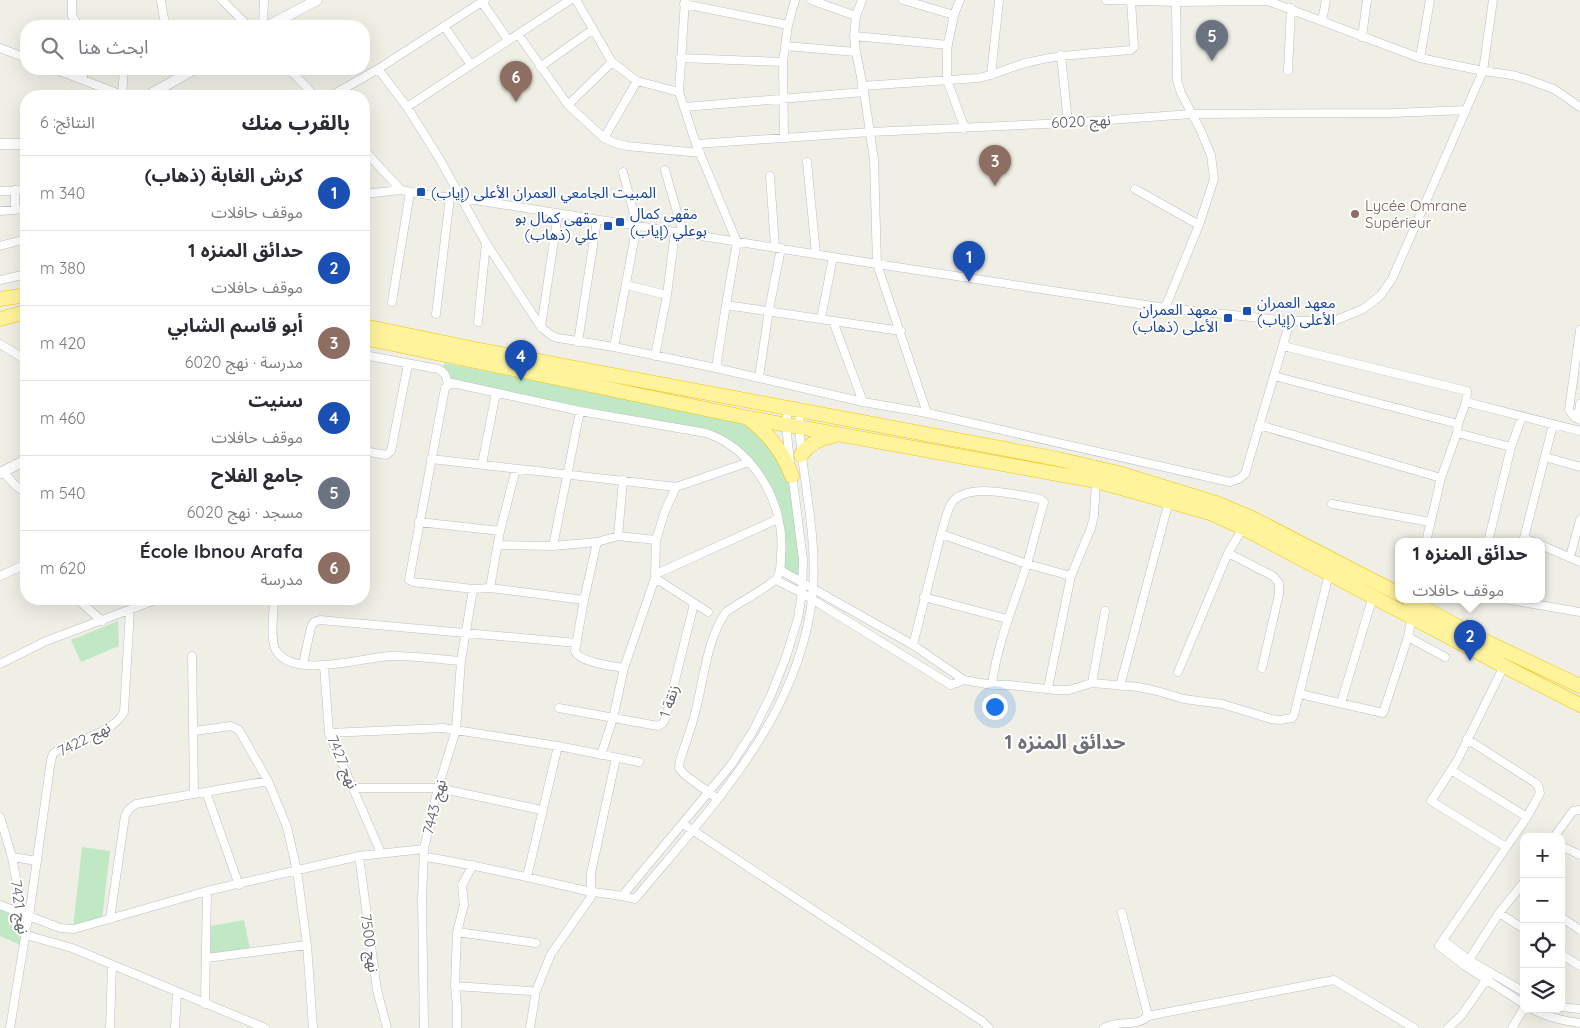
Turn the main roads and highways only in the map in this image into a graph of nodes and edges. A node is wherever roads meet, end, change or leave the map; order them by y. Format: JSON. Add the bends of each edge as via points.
{"nodes":[{"id":1,"x":20,"y":287,"type":"edge"},
{"id":2,"x":0,"y":290,"type":"edge"},
{"id":3,"x":20,"y":296,"type":"edge"},
{"id":4,"x":0,"y":299,"type":"edge"},
{"id":5,"x":20,"y":306,"type":"edge"},
{"id":6,"x":0,"y":310,"type":"edge"},
{"id":7,"x":20,"y":314,"type":"edge"},
{"id":8,"x":0,"y":319,"type":"edge"},
{"id":9,"x":370,"y":327,"type":"edge"},
{"id":10,"x":370,"y":339,"type":"edge"},
{"id":11,"x":749,"y":418,"type":"junction"},
{"id":12,"x":842,"y":436,"type":"junction"},
{"id":13,"x":801,"y":455,"type":"road end"},
{"id":14,"x":792,"y":476,"type":"road end"},
{"id":15,"x":1395,"y":592,"type":"edge"},
{"id":16,"x":1395,"y":601,"type":"edge"},
{"id":17,"x":1413,"y":605,"type":"edge"},
{"id":18,"x":1580,"y":686,"type":"edge"},
{"id":19,"x":1580,"y":704,"type":"edge"}],
"edges":[{"from":1,"to":2,"type":"highway"},
{"from":3,"to":4,"type":"highway"},
{"from":5,"to":6,"type":"highway"},
{"from":7,"to":8,"type":"highway"},
{"from":9,"to":15,"type":"highway","via":[[1109,471],[1172,488],[1252,518]]},
{"from":10,"to":11,"type":"highway"},
{"from":11,"to":12,"type":"highway"},
{"from":11,"to":14,"type":"highway","via":[[775,443]]},
{"from":12,"to":13,"type":"highway","via":[[818,440]]},
{"from":12,"to":16,"type":"highway","via":[[1096,481],[1210,513],[1373,596]]},
{"from":17,"to":18,"type":"highway"},
{"from":17,"to":19,"type":"highway","via":[[1504,666]]}]}
